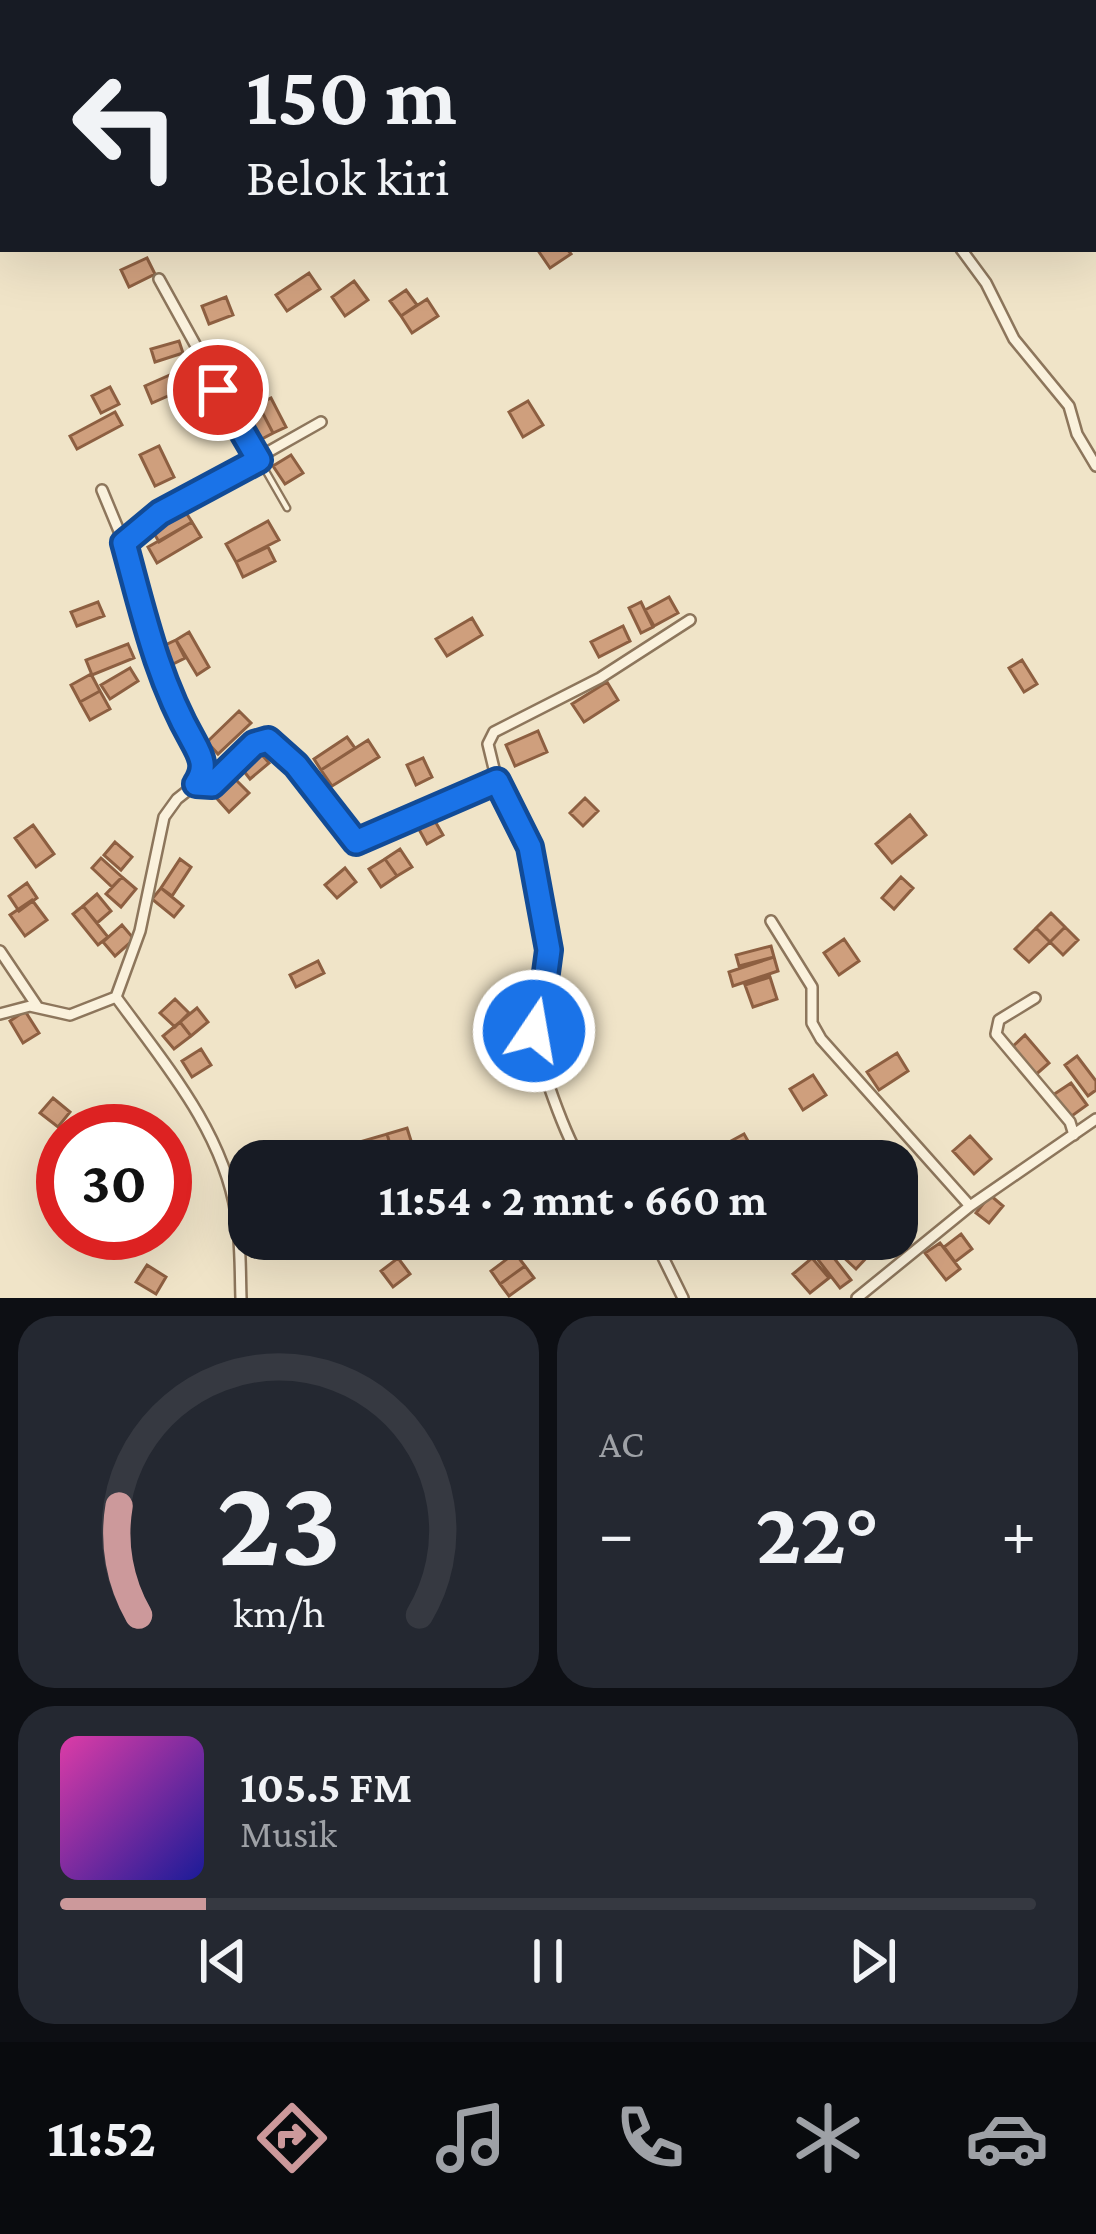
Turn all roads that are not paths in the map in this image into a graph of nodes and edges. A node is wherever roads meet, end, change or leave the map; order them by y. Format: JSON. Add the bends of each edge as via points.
{"nodes":[{"id":1,"x":963,"y":252,"type":"edge"},
{"id":2,"x":159,"y":279,"type":"dead end"},
{"id":3,"x":321,"y":422,"type":"dead end"},
{"id":4,"x":259,"y":460,"type":"junction"},
{"id":5,"x":1096,"y":466,"type":"edge"},
{"id":6,"x":102,"y":490,"type":"dead end"},
{"id":7,"x":287,"y":508,"type":"dead end"},
{"id":8,"x":124,"y":543,"type":"junction"},
{"id":9,"x":690,"y":620,"type":"dead end"},
{"id":10,"x":497,"y":781,"type":"junction"},
{"id":11,"x":196,"y":784,"type":"junction"},
{"id":12,"x":771,"y":921,"type":"dead end"},
{"id":13,"x":0,"y":951,"type":"edge"},
{"id":14,"x":116,"y":997,"type":"junction"},
{"id":15,"x":1035,"y":998,"type":"dead end"},
{"id":16,"x":37,"y":1006,"type":"junction"},
{"id":17,"x":0,"y":1014,"type":"edge"},
{"id":18,"x":1096,"y":1119,"type":"edge"},
{"id":19,"x":1074,"y":1135,"type":"junction"},
{"id":20,"x":569,"y":1140,"type":"edge"},
{"id":21,"x":970,"y":1206,"type":"junction"},
{"id":22,"x":664,"y":1260,"type":"edge"},
{"id":23,"x":241,"y":1298,"type":"edge"},
{"id":24,"x":682,"y":1298,"type":"edge"},
{"id":25,"x":857,"y":1298,"type":"edge"}],
"edges":[{"from":1,"to":5,"type":"street","via":[[1014,339],[1069,406]]},
{"from":2,"to":4,"type":"street"},
{"from":3,"to":4,"type":"street"},
{"from":4,"to":7,"type":"lane"},
{"from":4,"to":8,"type":"street","via":[[160,513]]},
{"from":6,"to":8,"type":"street"},
{"from":8,"to":11,"type":"street","via":[[168,698],[200,755]]},
{"from":9,"to":10,"type":"street","via":[[600,678],[502,726],[488,744]]},
{"from":10,"to":11,"type":"street","via":[[356,842],[268,740],[212,785]]},
{"from":10,"to":20,"type":"street","via":[[530,847],[549,950],[534,1031]]},
{"from":11,"to":14,"type":"street","via":[[164,817],[140,931]]},
{"from":12,"to":21,"type":"street","via":[[812,987],[820,1039]]},
{"from":13,"to":16,"type":"street"},
{"from":14,"to":16,"type":"street","via":[[70,1016]]},
{"from":14,"to":23,"type":"street","via":[[212,1140],[237,1216]]},
{"from":15,"to":19,"type":"street","via":[[999,1020],[997,1034]]},
{"from":16,"to":17,"type":"street"},
{"from":18,"to":19,"type":"street"},
{"from":19,"to":21,"type":"street"},
{"from":21,"to":25,"type":"street"},
{"from":22,"to":24,"type":"street"}]}
